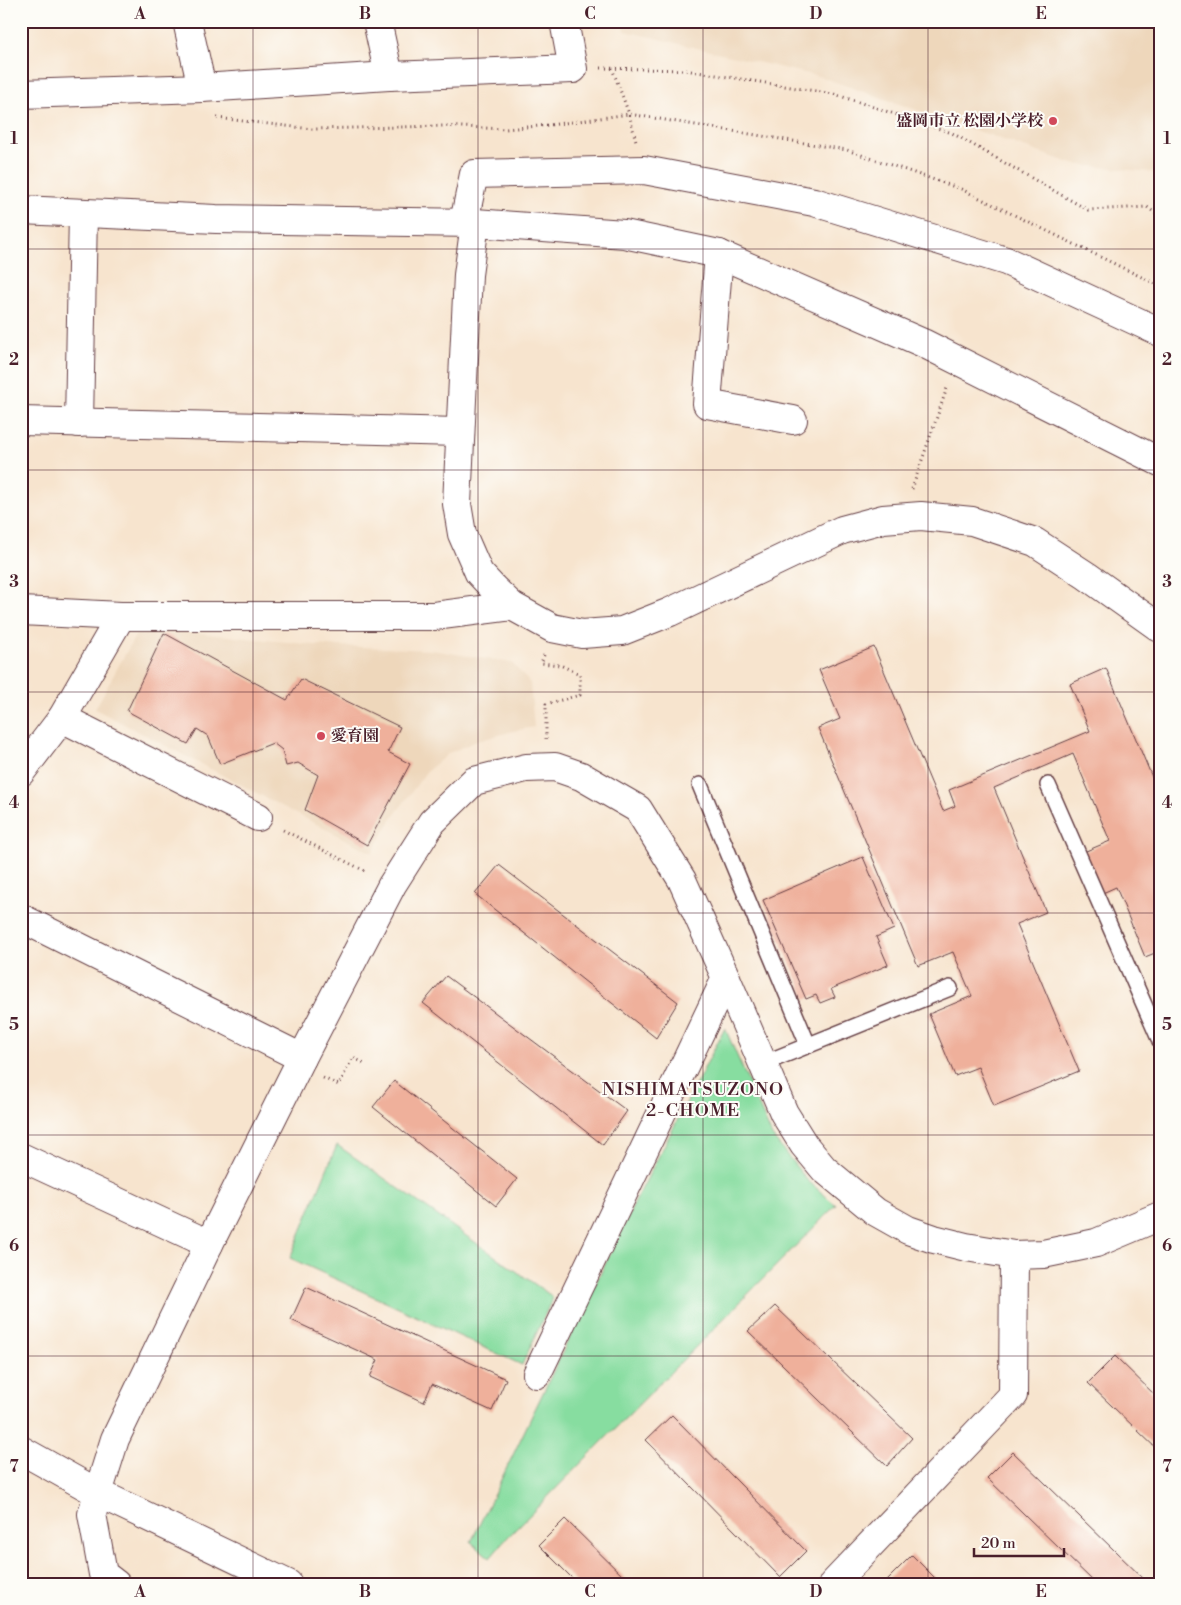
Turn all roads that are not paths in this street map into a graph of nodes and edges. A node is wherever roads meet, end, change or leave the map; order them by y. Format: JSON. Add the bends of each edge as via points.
{"nodes":[{"id":1,"x":187,"y":21,"type":"edge"},
{"id":2,"x":377,"y":21,"type":"edge"},
{"id":3,"x":564,"y":21,"type":"edge"},
{"id":4,"x":390,"y":76,"type":"junction"},
{"id":5,"x":202,"y":88,"type":"junction"},
{"id":6,"x":21,"y":94,"type":"edge"},
{"id":7,"x":21,"y":210,"type":"edge"},
{"id":8,"x":83,"y":213,"type":"junction"},
{"id":9,"x":469,"y":223,"type":"junction"},
{"id":10,"x":719,"y":254,"type":"junction"},
{"id":11,"x":1160,"y":332,"type":"edge"},
{"id":12,"x":793,"y":420,"type":"dead end"},
{"id":13,"x":21,"y":422,"type":"edge"},
{"id":14,"x":79,"y":423,"type":"junction"},
{"id":15,"x":459,"y":432,"type":"junction"},
{"id":16,"x":1160,"y":462,"type":"edge"},
{"id":17,"x":512,"y":606,"type":"junction"},
{"id":18,"x":21,"y":611,"type":"edge"},
{"id":19,"x":121,"y":616,"type":"junction"},
{"id":20,"x":1160,"y":628,"type":"edge"},
{"id":21,"x":62,"y":718,"type":"junction"},
{"id":22,"x":21,"y":772,"type":"edge"},
{"id":23,"x":700,"y":785,"type":"dead end"},
{"id":24,"x":1048,"y":785,"type":"dead end"},
{"id":25,"x":258,"y":817,"type":"road end"},
{"id":26,"x":21,"y":918,"type":"edge"},
{"id":27,"x":726,"y":978,"type":"junction"},
{"id":28,"x":950,"y":988,"type":"dead end"},
{"id":29,"x":1160,"y":1041,"type":"edge"},
{"id":30,"x":808,"y":1045,"type":"junction"},
{"id":31,"x":300,"y":1063,"type":"junction"},
{"id":32,"x":762,"y":1064,"type":"junction"},
{"id":33,"x":21,"y":1157,"type":"edge"},
{"id":34,"x":1160,"y":1216,"type":"edge"},
{"id":35,"x":208,"y":1244,"type":"junction"},
{"id":36,"x":1014,"y":1255,"type":"junction"},
{"id":37,"x":537,"y":1374,"type":"dead end"},
{"id":38,"x":21,"y":1450,"type":"edge"},
{"id":39,"x":98,"y":1493,"type":"junction"},
{"id":40,"x":116,"y":1584,"type":"edge"},
{"id":41,"x":288,"y":1584,"type":"edge"},
{"id":42,"x":833,"y":1584,"type":"edge"}],
"edges":[{"from":1,"to":5,"type":"street"},
{"from":2,"to":4,"type":"street"},
{"from":3,"to":4,"type":"street","via":[[573,69]]},
{"from":4,"to":5,"type":"street"},
{"from":5,"to":6,"type":"street"},
{"from":7,"to":8,"type":"street"},
{"from":8,"to":9,"type":"street","via":[[216,220]]},
{"from":8,"to":14,"type":"street"},
{"from":9,"to":10,"type":"street","via":[[624,234]]},
{"from":9,"to":11,"type":"street","via":[[474,174],[644,170],[814,202],[1006,261]]},
{"from":9,"to":15,"type":"street"},
{"from":10,"to":12,"type":"street","via":[[707,404]]},
{"from":10,"to":16,"type":"street","via":[[923,343]]},
{"from":13,"to":14,"type":"street"},
{"from":14,"to":15,"type":"street"},
{"from":15,"to":17,"type":"street","via":[[457,504],[462,534],[479,573]]},
{"from":17,"to":19,"type":"street","via":[[434,616]]},
{"from":17,"to":20,"type":"street","via":[[552,628],[582,634],[622,631],[670,612],[842,530],[883,519],[921,516],[972,521],[1035,542]]},
{"from":18,"to":19,"type":"street"},
{"from":19,"to":21,"type":"street"},
{"from":21,"to":22,"type":"street"},
{"from":21,"to":25,"type":"street"},
{"from":23,"to":30,"type":"lane"},
{"from":24,"to":29,"type":"lane"},
{"from":26,"to":31,"type":"street"},
{"from":27,"to":31,"type":"street","via":[[682,880],[638,809],[581,776],[555,766],[526,768],[474,781],[432,822],[392,885]]},
{"from":27,"to":32,"type":"street"},
{"from":27,"to":37,"type":"street"},
{"from":28,"to":30,"type":"lane"},
{"from":30,"to":32,"type":"lane"},
{"from":31,"to":35,"type":"street"},
{"from":32,"to":36,"type":"street","via":[[784,1113],[804,1145],[824,1169],[876,1212],[908,1230],[934,1239],[966,1248]]},
{"from":33,"to":35,"type":"street"},
{"from":34,"to":36,"type":"street","via":[[1096,1243],[1042,1254]]},
{"from":35,"to":39,"type":"street","via":[[115,1439]]},
{"from":36,"to":42,"type":"street","via":[[1013,1395]]},
{"from":38,"to":39,"type":"street"},
{"from":39,"to":40,"type":"street","via":[[92,1514],[104,1574]]},
{"from":39,"to":41,"type":"street"}]}
